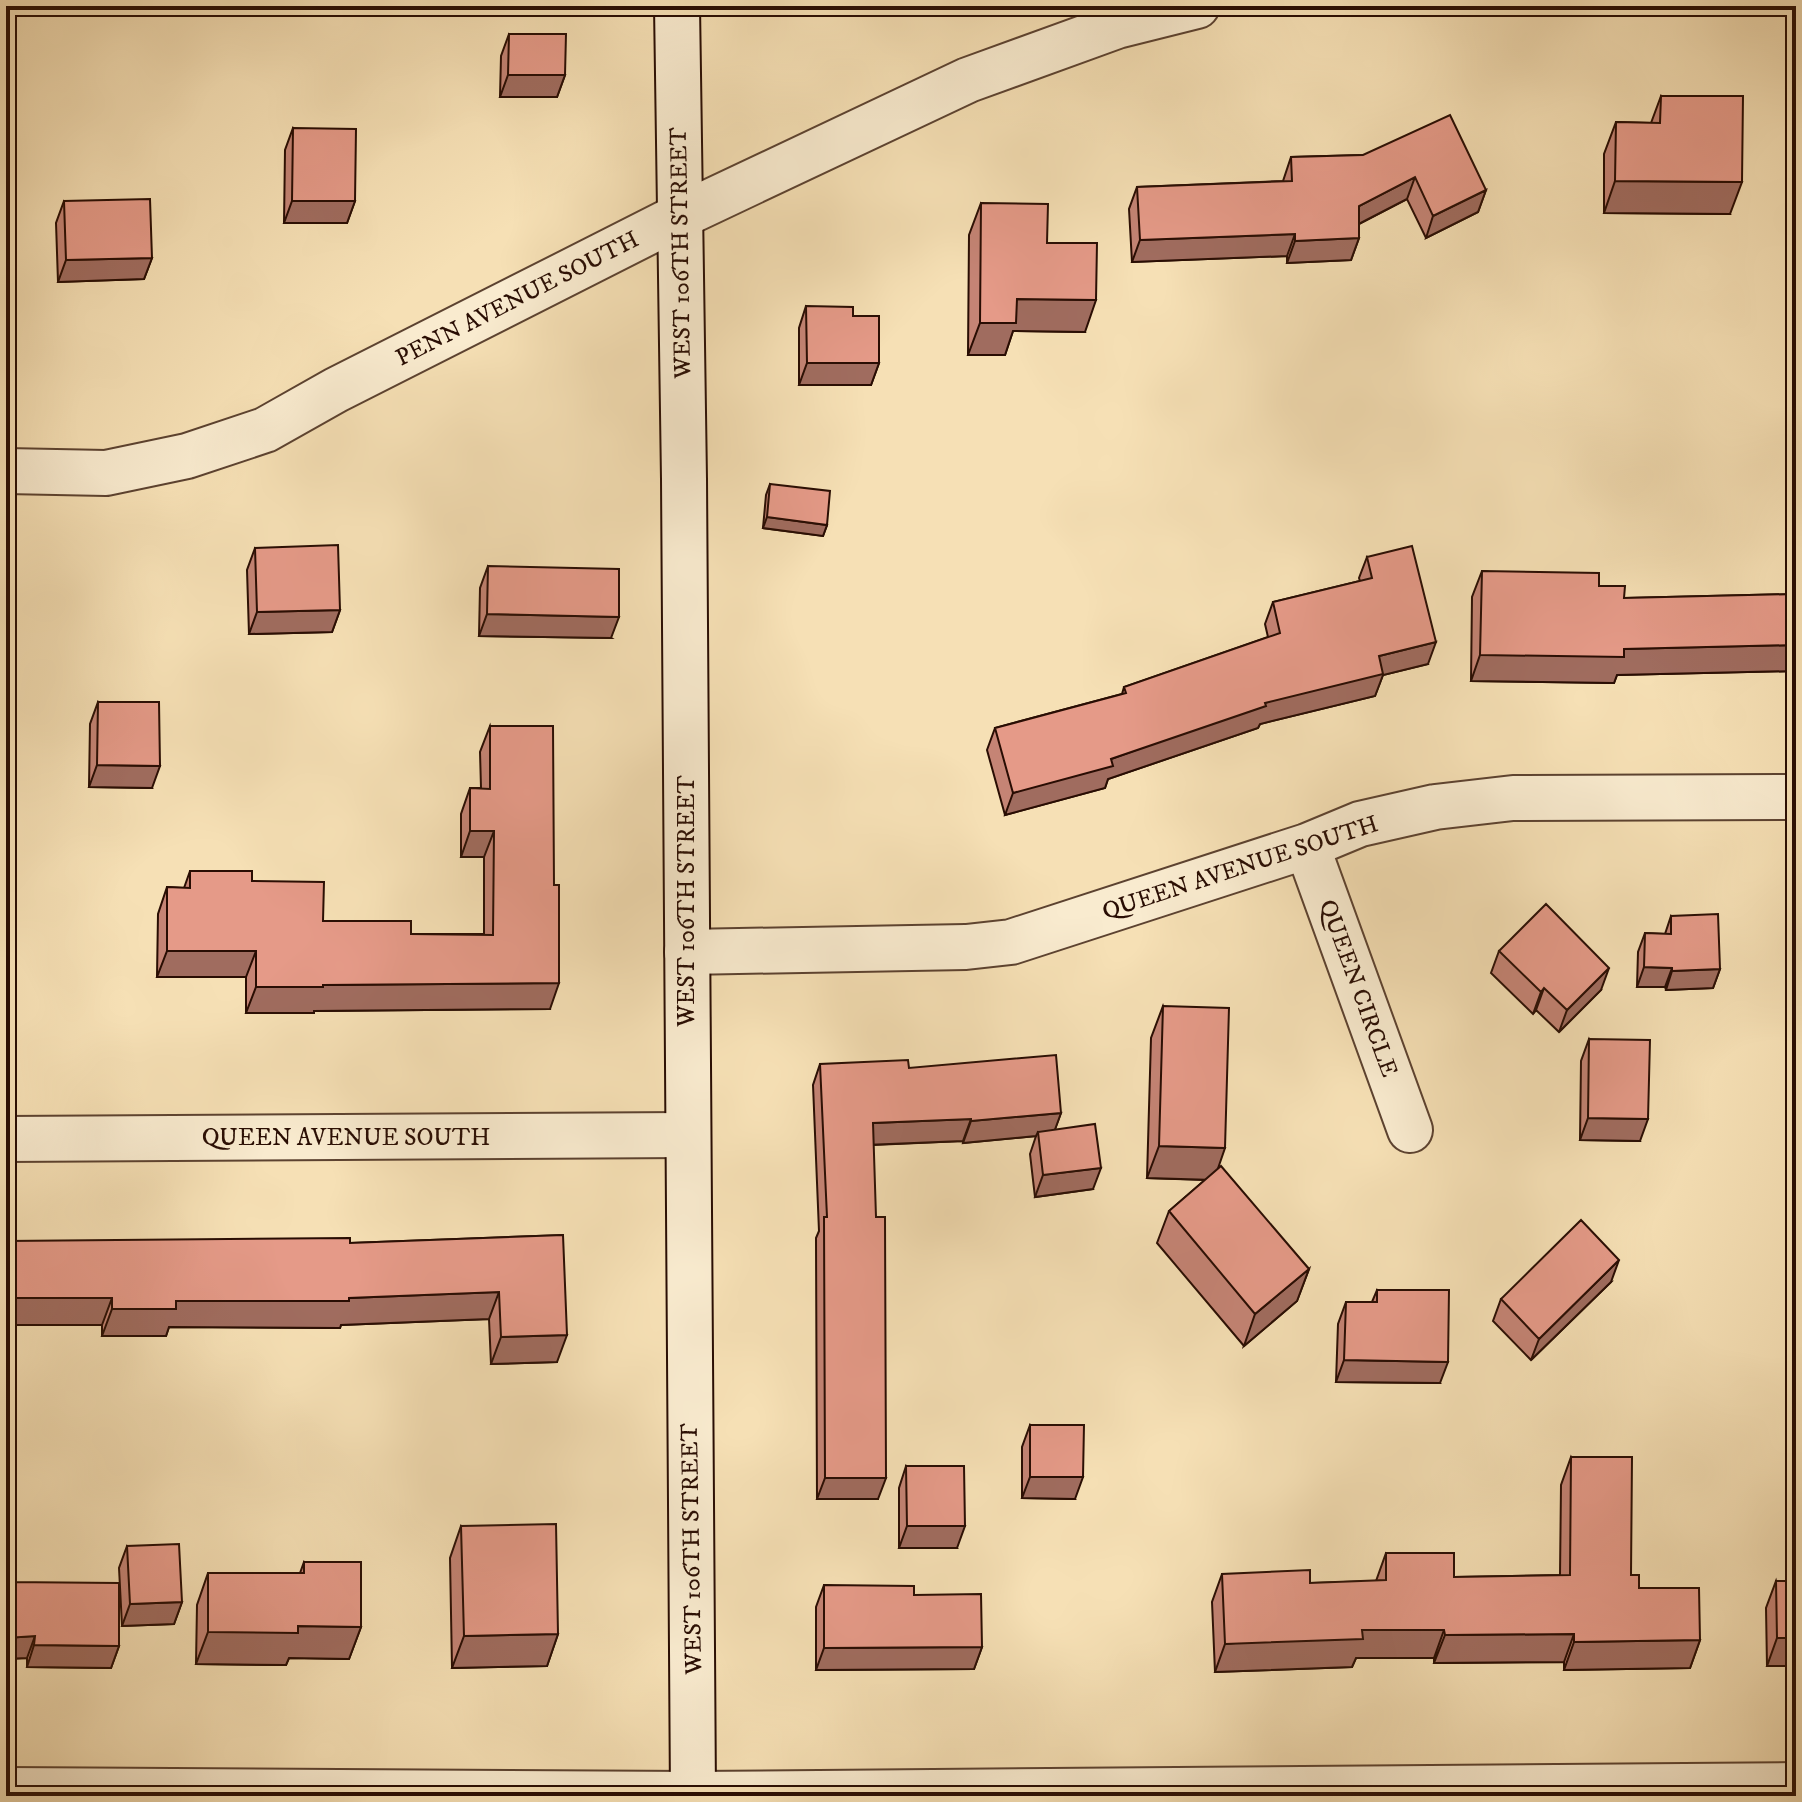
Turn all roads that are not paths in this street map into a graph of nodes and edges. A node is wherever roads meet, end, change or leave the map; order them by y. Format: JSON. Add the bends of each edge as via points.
{"nodes":[{"id":1,"x":677,"y":6,"type":"edge"},
{"id":2,"x":1197,"y":6,"type":"edge"},
{"id":3,"x":680,"y":216,"type":"junction"},
{"id":4,"x":6,"y":471,"type":"edge"},
{"id":5,"x":1796,"y":797,"type":"edge"},
{"id":6,"x":1307,"y":846,"type":"junction"},
{"id":7,"x":687,"y":952,"type":"junction"},
{"id":8,"x":1410,"y":1130,"type":"dead end"},
{"id":9,"x":687,"y":1135,"type":"junction"},
{"id":10,"x":6,"y":1139,"type":"edge"},
{"id":11,"x":1796,"y":1785,"type":"edge"},
{"id":12,"x":6,"y":1790,"type":"edge"},
{"id":13,"x":693,"y":1795,"type":"edge"}],
"edges":[{"from":1,"to":3,"type":"street","name":"WEST 106TH STREET"},
{"from":2,"to":3,"type":"street","name":"PENN AVENUE SOUTH","via":[[1117,26],[968,80]]},
{"from":3,"to":4,"type":"street","name":"PENN AVENUE SOUTH","via":[[265,430],[187,456],[106,473]]},
{"from":3,"to":7,"type":"street","name":"WEST 106TH STREET"},
{"from":5,"to":6,"type":"street","name":"QUEEN AVENUE SOUTH","via":[[1513,798],[1435,807],[1360,824]]},
{"from":6,"to":7,"type":"street","name":"QUEEN AVENUE SOUTH","via":[[1011,942]]},
{"from":6,"to":8,"type":"street","name":"QUEEN CIRCLE"},
{"from":7,"to":9,"type":"street","name":"WEST 106TH STREET"},
{"from":9,"to":10,"type":"street","name":"QUEEN AVENUE SOUTH"},
{"from":9,"to":13,"type":"street","name":"WEST 106TH STREET"},
{"from":11,"to":13,"type":"street"},
{"from":12,"to":13,"type":"street"}]}
